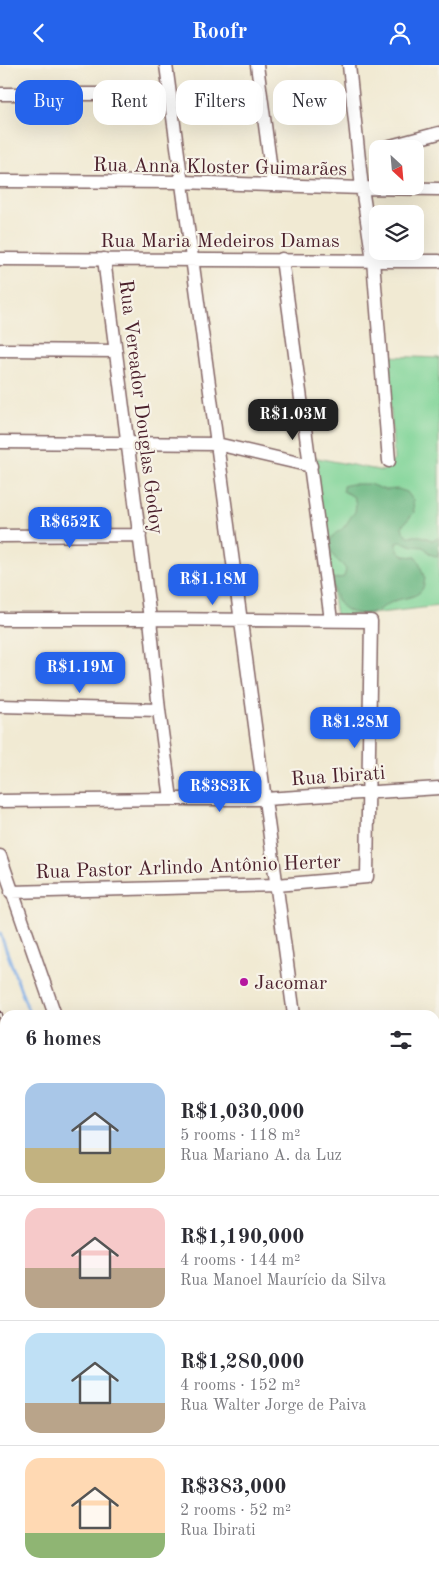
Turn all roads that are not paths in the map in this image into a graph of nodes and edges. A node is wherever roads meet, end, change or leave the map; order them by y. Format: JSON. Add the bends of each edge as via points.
{"nodes":[{"id":1,"x":166,"y":65,"type":"edge"},
{"id":2,"x":257,"y":65,"type":"edge"},
{"id":3,"x":349,"y":65,"type":"edge"},
{"id":4,"x":0,"y":94,"type":"edge"},
{"id":5,"x":170,"y":94,"type":"junction"},
{"id":6,"x":439,"y":133,"type":"edge"},
{"id":7,"x":412,"y":140,"type":"edge"},
{"id":8,"x":369,"y":151,"type":"edge"},
{"id":9,"x":359,"y":154,"type":"junction"},
{"id":10,"x":0,"y":181,"type":"edge"},
{"id":11,"x":181,"y":182,"type":"junction"},
{"id":12,"x":273,"y":185,"type":"junction"},
{"id":13,"x":362,"y":188,"type":"junction"},
{"id":14,"x":439,"y":189,"type":"edge"},
{"id":15,"x":369,"y":234,"type":"edge"},
{"id":16,"x":0,"y":259,"type":"edge"},
{"id":17,"x":104,"y":259,"type":"junction"},
{"id":18,"x":192,"y":259,"type":"junction"},
{"id":19,"x":282,"y":259,"type":"junction"},
{"id":20,"x":369,"y":260,"type":"edge"},
{"id":21,"x":373,"y":260,"type":"joint"},
{"id":22,"x":439,"y":261,"type":"edge"},
{"id":23,"x":0,"y":350,"type":"edge"},
{"id":24,"x":116,"y":351,"type":"junction"},
{"id":25,"x":0,"y":442,"type":"edge"},
{"id":26,"x":128,"y":443,"type":"junction"},
{"id":27,"x":217,"y":443,"type":"junction"},
{"id":28,"x":390,"y":461,"type":"dead end"},
{"id":29,"x":311,"y":466,"type":"junction"},
{"id":30,"x":140,"y":535,"type":"junction"},
{"id":31,"x":0,"y":536,"type":"edge"},
{"id":32,"x":0,"y":619,"type":"edge"},
{"id":33,"x":150,"y":619,"type":"junction"},
{"id":34,"x":240,"y":620,"type":"junction"},
{"id":35,"x":331,"y":620,"type":"junction"},
{"id":36,"x":0,"y":706,"type":"edge"},
{"id":37,"x":159,"y":710,"type":"junction"},
{"id":38,"x":439,"y":788,"type":"edge"},
{"id":39,"x":368,"y":791,"type":"junction"},
{"id":40,"x":171,"y":799,"type":"junction"},
{"id":41,"x":265,"y":799,"type":"junction"},
{"id":42,"x":0,"y":801,"type":"edge"},
{"id":43,"x":0,"y":856,"type":"edge"},
{"id":44,"x":276,"y":885,"type":"junction"},
{"id":45,"x":11,"y":892,"type":"junction"},
{"id":46,"x":53,"y":1010,"type":"edge"},
{"id":47,"x":293,"y":1010,"type":"edge"}],
"edges":[{"from":1,"to":5,"type":"street"},
{"from":2,"to":12,"type":"street"},
{"from":3,"to":9,"type":"street"},
{"from":4,"to":5,"type":"street"},
{"from":5,"to":11,"type":"street"},
{"from":6,"to":7,"type":"street"},
{"from":8,"to":9,"type":"street"},
{"from":9,"to":13,"type":"street"},
{"from":10,"to":11,"type":"street","name":"Rua Anna Kloster Guimarães"},
{"from":11,"to":12,"type":"street","name":"Rua Anna Kloster Guimarães"},
{"from":11,"to":18,"type":"street"},
{"from":12,"to":13,"type":"street","name":"Rua Anna Kloster Guimarães"},
{"from":13,"to":14,"type":"street","name":"Rua Anna Kloster Guimarães"},
{"from":13,"to":15,"type":"street"},
{"from":16,"to":17,"type":"street","name":"Rua Maria Medeiros Damas"},
{"from":17,"to":18,"type":"street","name":"Rua Maria Medeiros Damas"},
{"from":17,"to":24,"type":"street","name":"Rua Vereador Douglas Godoy"},
{"from":18,"to":19,"type":"street","name":"Rua Maria Medeiros Damas"},
{"from":18,"to":27,"type":"street"},
{"from":19,"to":20,"type":"street","name":"Rua Maria Medeiros Damas"},
{"from":19,"to":29,"type":"street"},
{"from":21,"to":22,"type":"street","name":"Rua Maria Medeiros Damas"},
{"from":21,"to":28,"type":"street"},
{"from":23,"to":24,"type":"street"},
{"from":24,"to":26,"type":"street","name":"Rua Vereador Douglas Godoy"},
{"from":25,"to":26,"type":"street"},
{"from":26,"to":27,"type":"street"},
{"from":26,"to":30,"type":"street","name":"Rua Vereador Douglas Godoy"},
{"from":27,"to":29,"type":"street"},
{"from":27,"to":34,"type":"street"},
{"from":29,"to":35,"type":"street"},
{"from":30,"to":31,"type":"street"},
{"from":30,"to":33,"type":"street","name":"Rua Vereador Douglas Godoy"},
{"from":32,"to":33,"type":"street"},
{"from":33,"to":34,"type":"street"},
{"from":33,"to":37,"type":"street","name":"Rua Vereador Douglas Godoy"},
{"from":34,"to":35,"type":"street"},
{"from":34,"to":41,"type":"street"},
{"from":35,"to":39,"type":"street","via":[[370,621]]},
{"from":36,"to":37,"type":"street"},
{"from":37,"to":40,"type":"street","name":"Rua Vereador Douglas Godoy"},
{"from":38,"to":39,"type":"street","name":"Rua Ibirati"},
{"from":39,"to":41,"type":"street","name":"Rua Ibirati"},
{"from":39,"to":44,"type":"street","name":"Rua Pastor Arlindo Antônio Herter","via":[[367,877]]},
{"from":40,"to":41,"type":"street","name":"Rua Ibirati"},
{"from":40,"to":42,"type":"street","name":"Rua Ibirati"},
{"from":41,"to":44,"type":"street"},
{"from":43,"to":45,"type":"street"},
{"from":44,"to":45,"type":"street","name":"Rua Pastor Arlindo Antônio Herter"},
{"from":44,"to":47,"type":"street"},
{"from":45,"to":46,"type":"street"}]}
